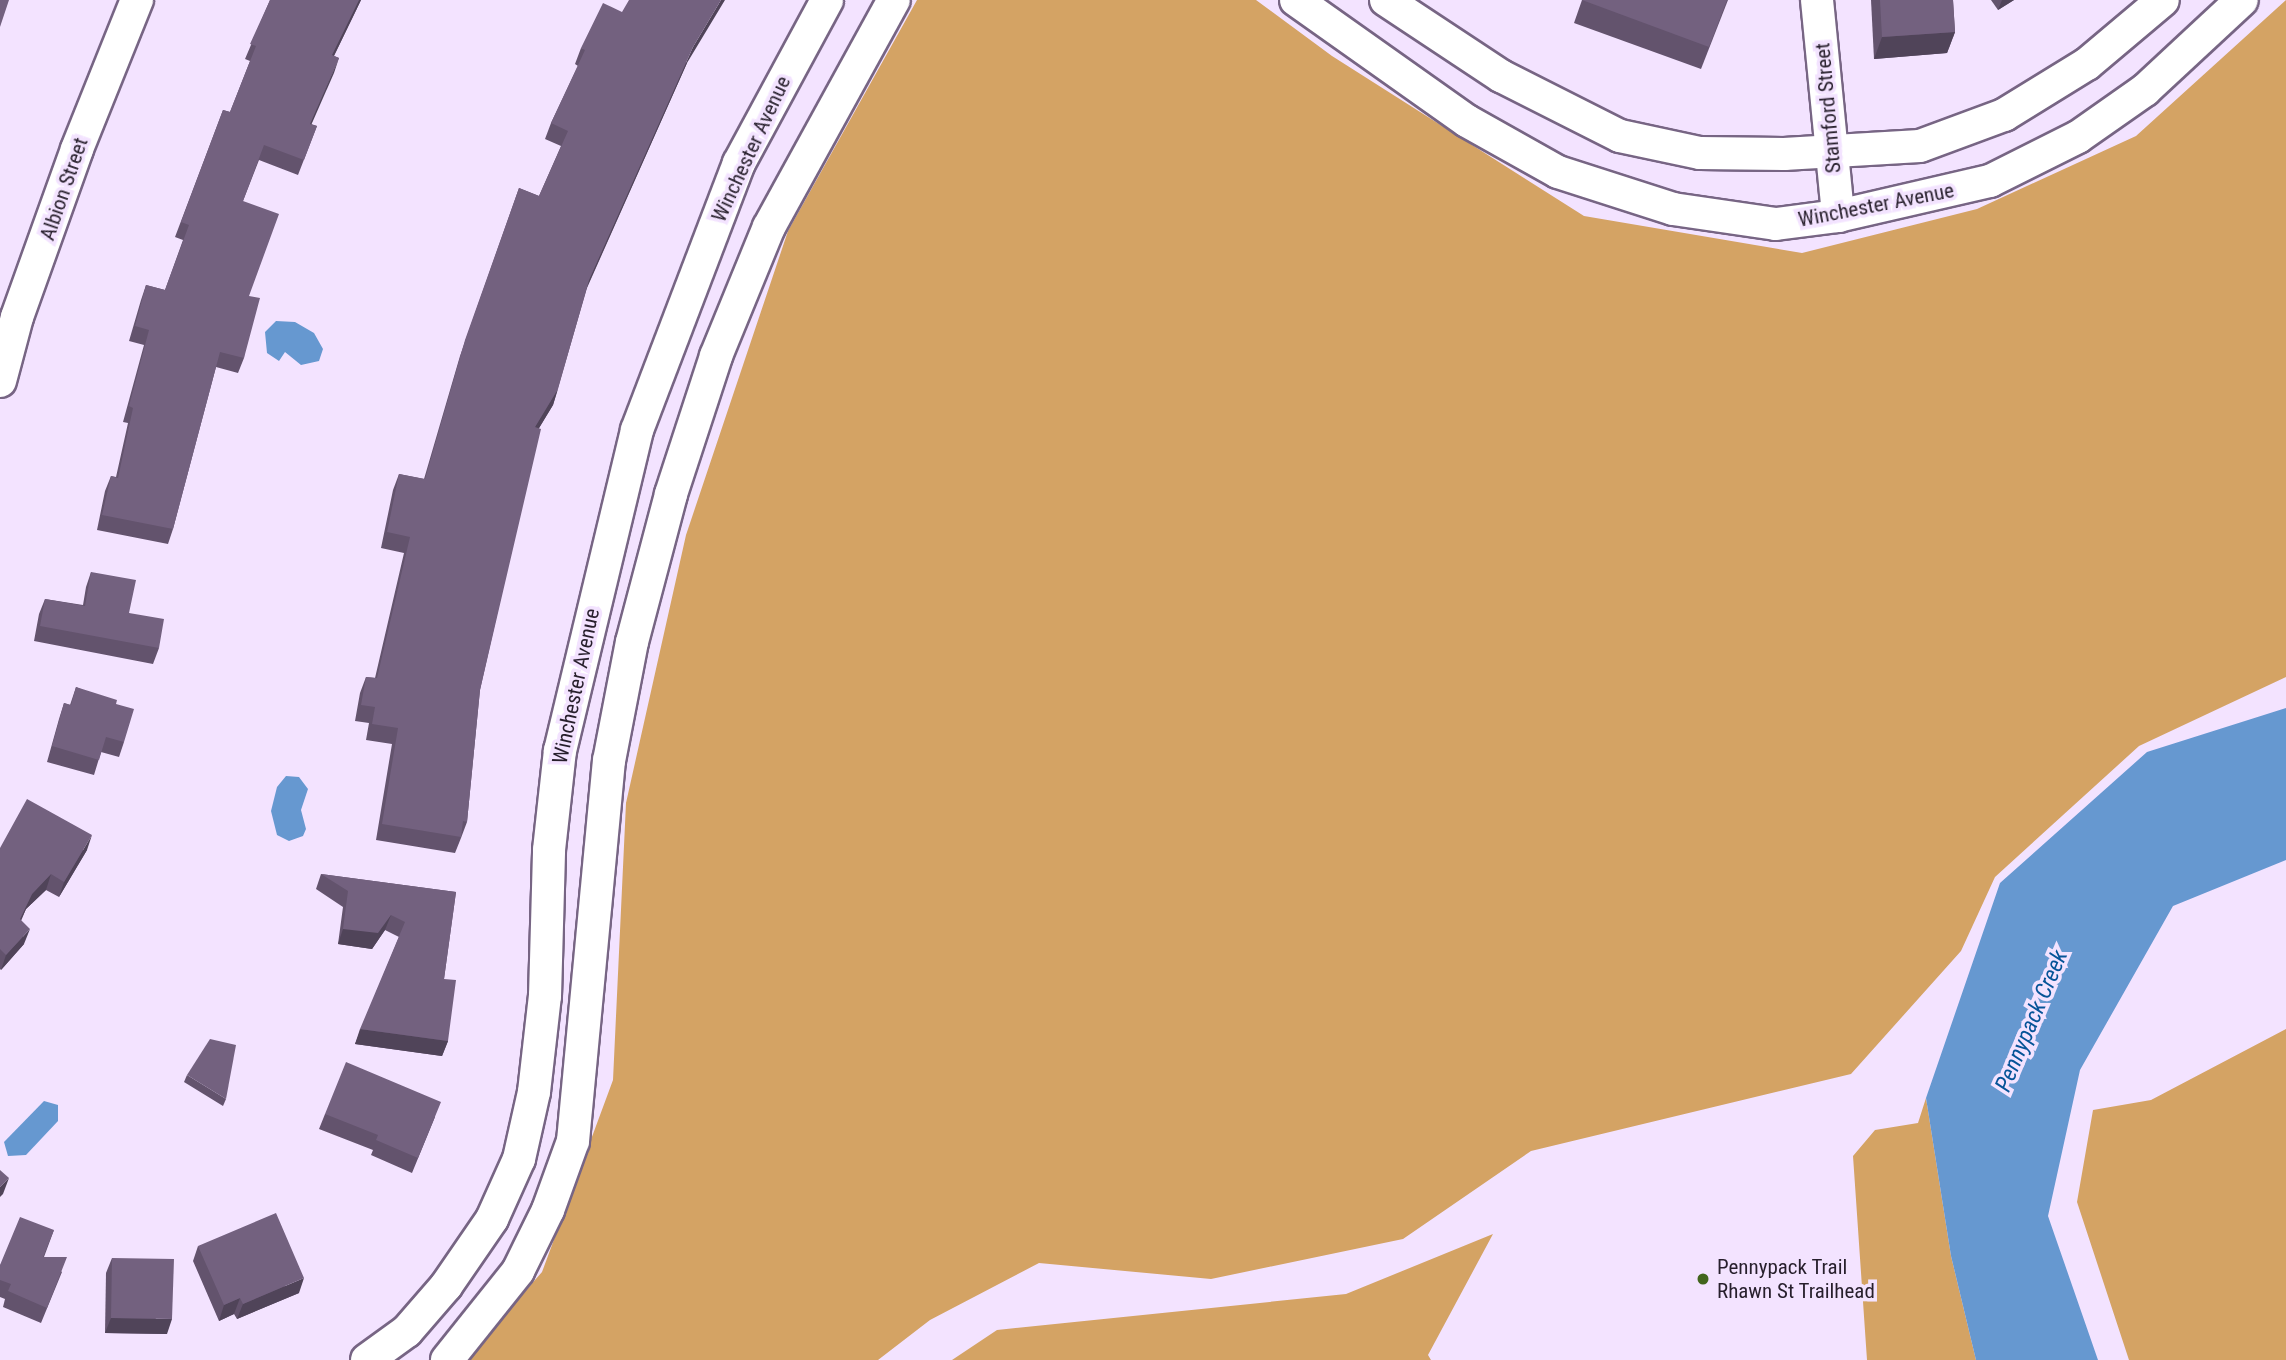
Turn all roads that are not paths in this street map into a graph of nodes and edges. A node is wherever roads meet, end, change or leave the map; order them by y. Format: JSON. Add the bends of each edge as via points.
{"nodes":[{"id":1,"x":137,"y":0,"type":"edge"},
{"id":2,"x":827,"y":0,"type":"edge"},
{"id":3,"x":894,"y":0,"type":"edge"},
{"id":4,"x":1296,"y":0,"type":"edge"},
{"id":5,"x":1386,"y":0,"type":"edge"},
{"id":6,"x":1817,"y":0,"type":"edge"},
{"id":7,"x":2162,"y":0,"type":"edge"},
{"id":8,"x":2242,"y":0,"type":"edge"},
{"id":9,"x":1832,"y":151,"type":"junction"},
{"id":10,"x":1838,"y":216,"type":"junction"},
{"id":11,"x":9,"y":313,"type":"edge"},
{"id":12,"x":0,"y":381,"type":"edge"},
{"id":13,"x":560,"y":751,"type":"junction"},
{"id":14,"x":609,"y":761,"type":"junction"},
{"id":15,"x":367,"y":1360,"type":"edge"},
{"id":16,"x":447,"y":1360,"type":"edge"}],
"edges":[{"from":1,"to":11,"type":"street","name":"Albion Street"},
{"from":2,"to":13,"type":"street","name":"Winchester Avenue","via":[[739,163],[637,430]]},
{"from":3,"to":14,"type":"street","via":[[769,227],[716,356],[671,494],[635,629]]},
{"from":4,"to":10,"type":"street","name":"Winchester Avenue","via":[[1467,121],[1558,172],[1673,209],[1776,224]]},
{"from":5,"to":9,"type":"street","via":[[1501,76],[1620,136],[1700,153]]},
{"from":6,"to":9,"type":"street","name":"Stamford Street"},
{"from":7,"to":9,"type":"street","via":[[2087,64],[2004,115],[1920,146]]},
{"from":8,"to":10,"type":"street","name":"Winchester Avenue","via":[[2145,90],[2078,138],[1990,181]]},
{"from":9,"to":10,"type":"street","name":"Stamford Street"},
{"from":11,"to":12,"type":"street","name":"Albion Street"},
{"from":13,"to":14,"type":"street"},
{"from":13,"to":15,"type":"street","name":"Winchester Avenue","via":[[549,850],[545,996],[534,1092],[519,1159],[492,1219],[446,1286],[407,1331]]},
{"from":14,"to":16,"type":"street","via":[[573,1141],[548,1210],[518,1270]]}]}
